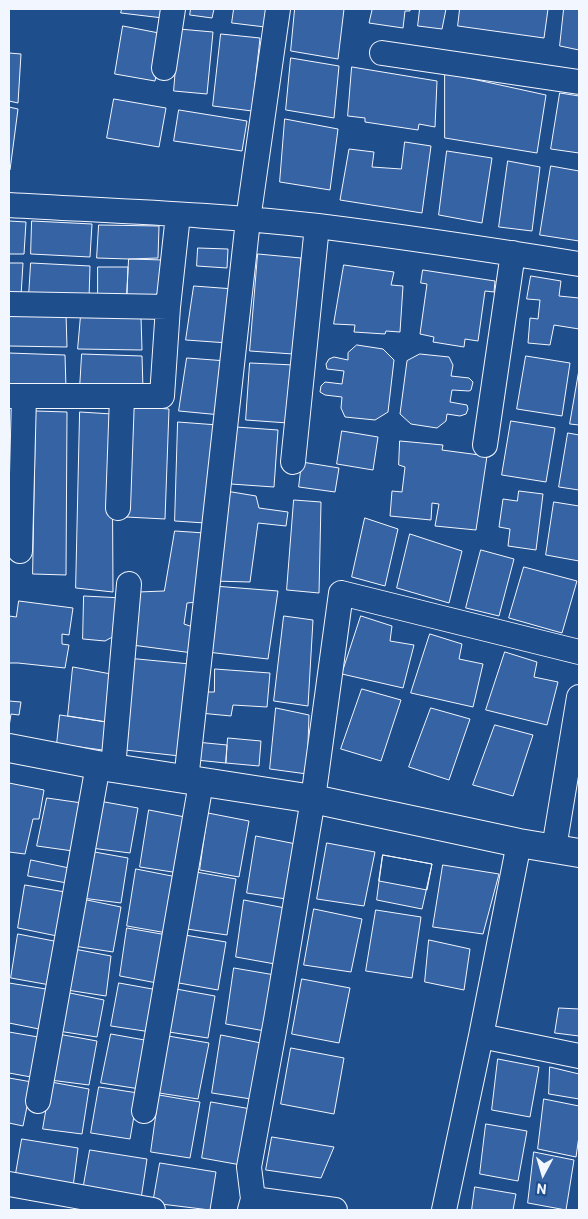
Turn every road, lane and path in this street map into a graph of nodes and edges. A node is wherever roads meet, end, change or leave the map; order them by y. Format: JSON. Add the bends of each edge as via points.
{"nodes":[{"id":1,"x":173,"y":9,"type":"edge"},
{"id":2,"x":278,"y":9,"type":"edge"},
{"id":3,"x":382,"y":53,"type":"dead end"},
{"id":4,"x":164,"y":68,"type":"dead end"},
{"id":5,"x":579,"y":82,"type":"edge"},
{"id":6,"x":9,"y":205,"type":"edge"},
{"id":7,"x":178,"y":215,"type":"junction"},
{"id":8,"x":248,"y":220,"type":"junction"},
{"id":9,"x":317,"y":226,"type":"junction"},
{"id":10,"x":513,"y":253,"type":"junction"},
{"id":11,"x":579,"y":264,"type":"edge"},
{"id":12,"x":9,"y":304,"type":"edge"},
{"id":13,"x":168,"y":307,"type":"junction"},
{"id":14,"x":16,"y":396,"type":"edge"},
{"id":15,"x":122,"y":397,"type":"junction"},
{"id":16,"x":485,"y":445,"type":"dead end"},
{"id":17,"x":293,"y":462,"type":"dead end"},
{"id":18,"x":118,"y":508,"type":"dead end"},
{"id":19,"x":20,"y":550,"type":"dead end"},
{"id":20,"x":129,"y":584,"type":"dead end"},
{"id":21,"x":579,"y":652,"type":"edge"},
{"id":22,"x":579,"y":697,"type":"edge"},
{"id":23,"x":9,"y":748,"type":"edge"},
{"id":24,"x":105,"y":766,"type":"junction"},
{"id":25,"x":194,"y":781,"type":"junction"},
{"id":26,"x":313,"y":799,"type":"junction"},
{"id":27,"x":519,"y":843,"type":"junction"},
{"id":28,"x":567,"y":850,"type":"edge"},
{"id":29,"x":481,"y":1036,"type":"junction"},
{"id":30,"x":579,"y":1056,"type":"edge"},
{"id":31,"x":38,"y":1101,"type":"dead end"},
{"id":32,"x":144,"y":1111,"type":"dead end"},
{"id":33,"x":9,"y":1184,"type":"edge"},
{"id":34,"x":252,"y":1204,"type":"edge"},
{"id":35,"x":153,"y":1210,"type":"edge"},
{"id":36,"x":335,"y":1210,"type":"edge"},
{"id":37,"x":444,"y":1210,"type":"edge"}],
"edges":[{"from":1,"to":4,"type":"street"},
{"from":2,"to":8,"type":"street"},
{"from":3,"to":5,"type":"street"},
{"from":6,"to":7,"type":"street"},
{"from":7,"to":8,"type":"street"},
{"from":7,"to":13,"type":"street"},
{"from":8,"to":9,"type":"street"},
{"from":8,"to":25,"type":"street"},
{"from":9,"to":10,"type":"street"},
{"from":9,"to":17,"type":"street"},
{"from":10,"to":11,"type":"street"},
{"from":10,"to":16,"type":"street"},
{"from":12,"to":13,"type":"street"},
{"from":13,"to":15,"type":"street","via":[[162,396]]},
{"from":14,"to":15,"type":"street"},
{"from":14,"to":19,"type":"street"},
{"from":15,"to":18,"type":"street"},
{"from":20,"to":24,"type":"street"},
{"from":21,"to":26,"type":"street","via":[[341,593]]},
{"from":22,"to":28,"type":"street"},
{"from":23,"to":24,"type":"street"},
{"from":24,"to":25,"type":"street"},
{"from":24,"to":31,"type":"street"},
{"from":25,"to":26,"type":"street"},
{"from":25,"to":32,"type":"street"},
{"from":26,"to":27,"type":"street"},
{"from":26,"to":34,"type":"street","via":[[249,1167]]},
{"from":27,"to":28,"type":"street"},
{"from":27,"to":29,"type":"street"},
{"from":29,"to":30,"type":"street"},
{"from":29,"to":37,"type":"street"},
{"from":33,"to":35,"type":"street"},
{"from":34,"to":36,"type":"street"}]}
